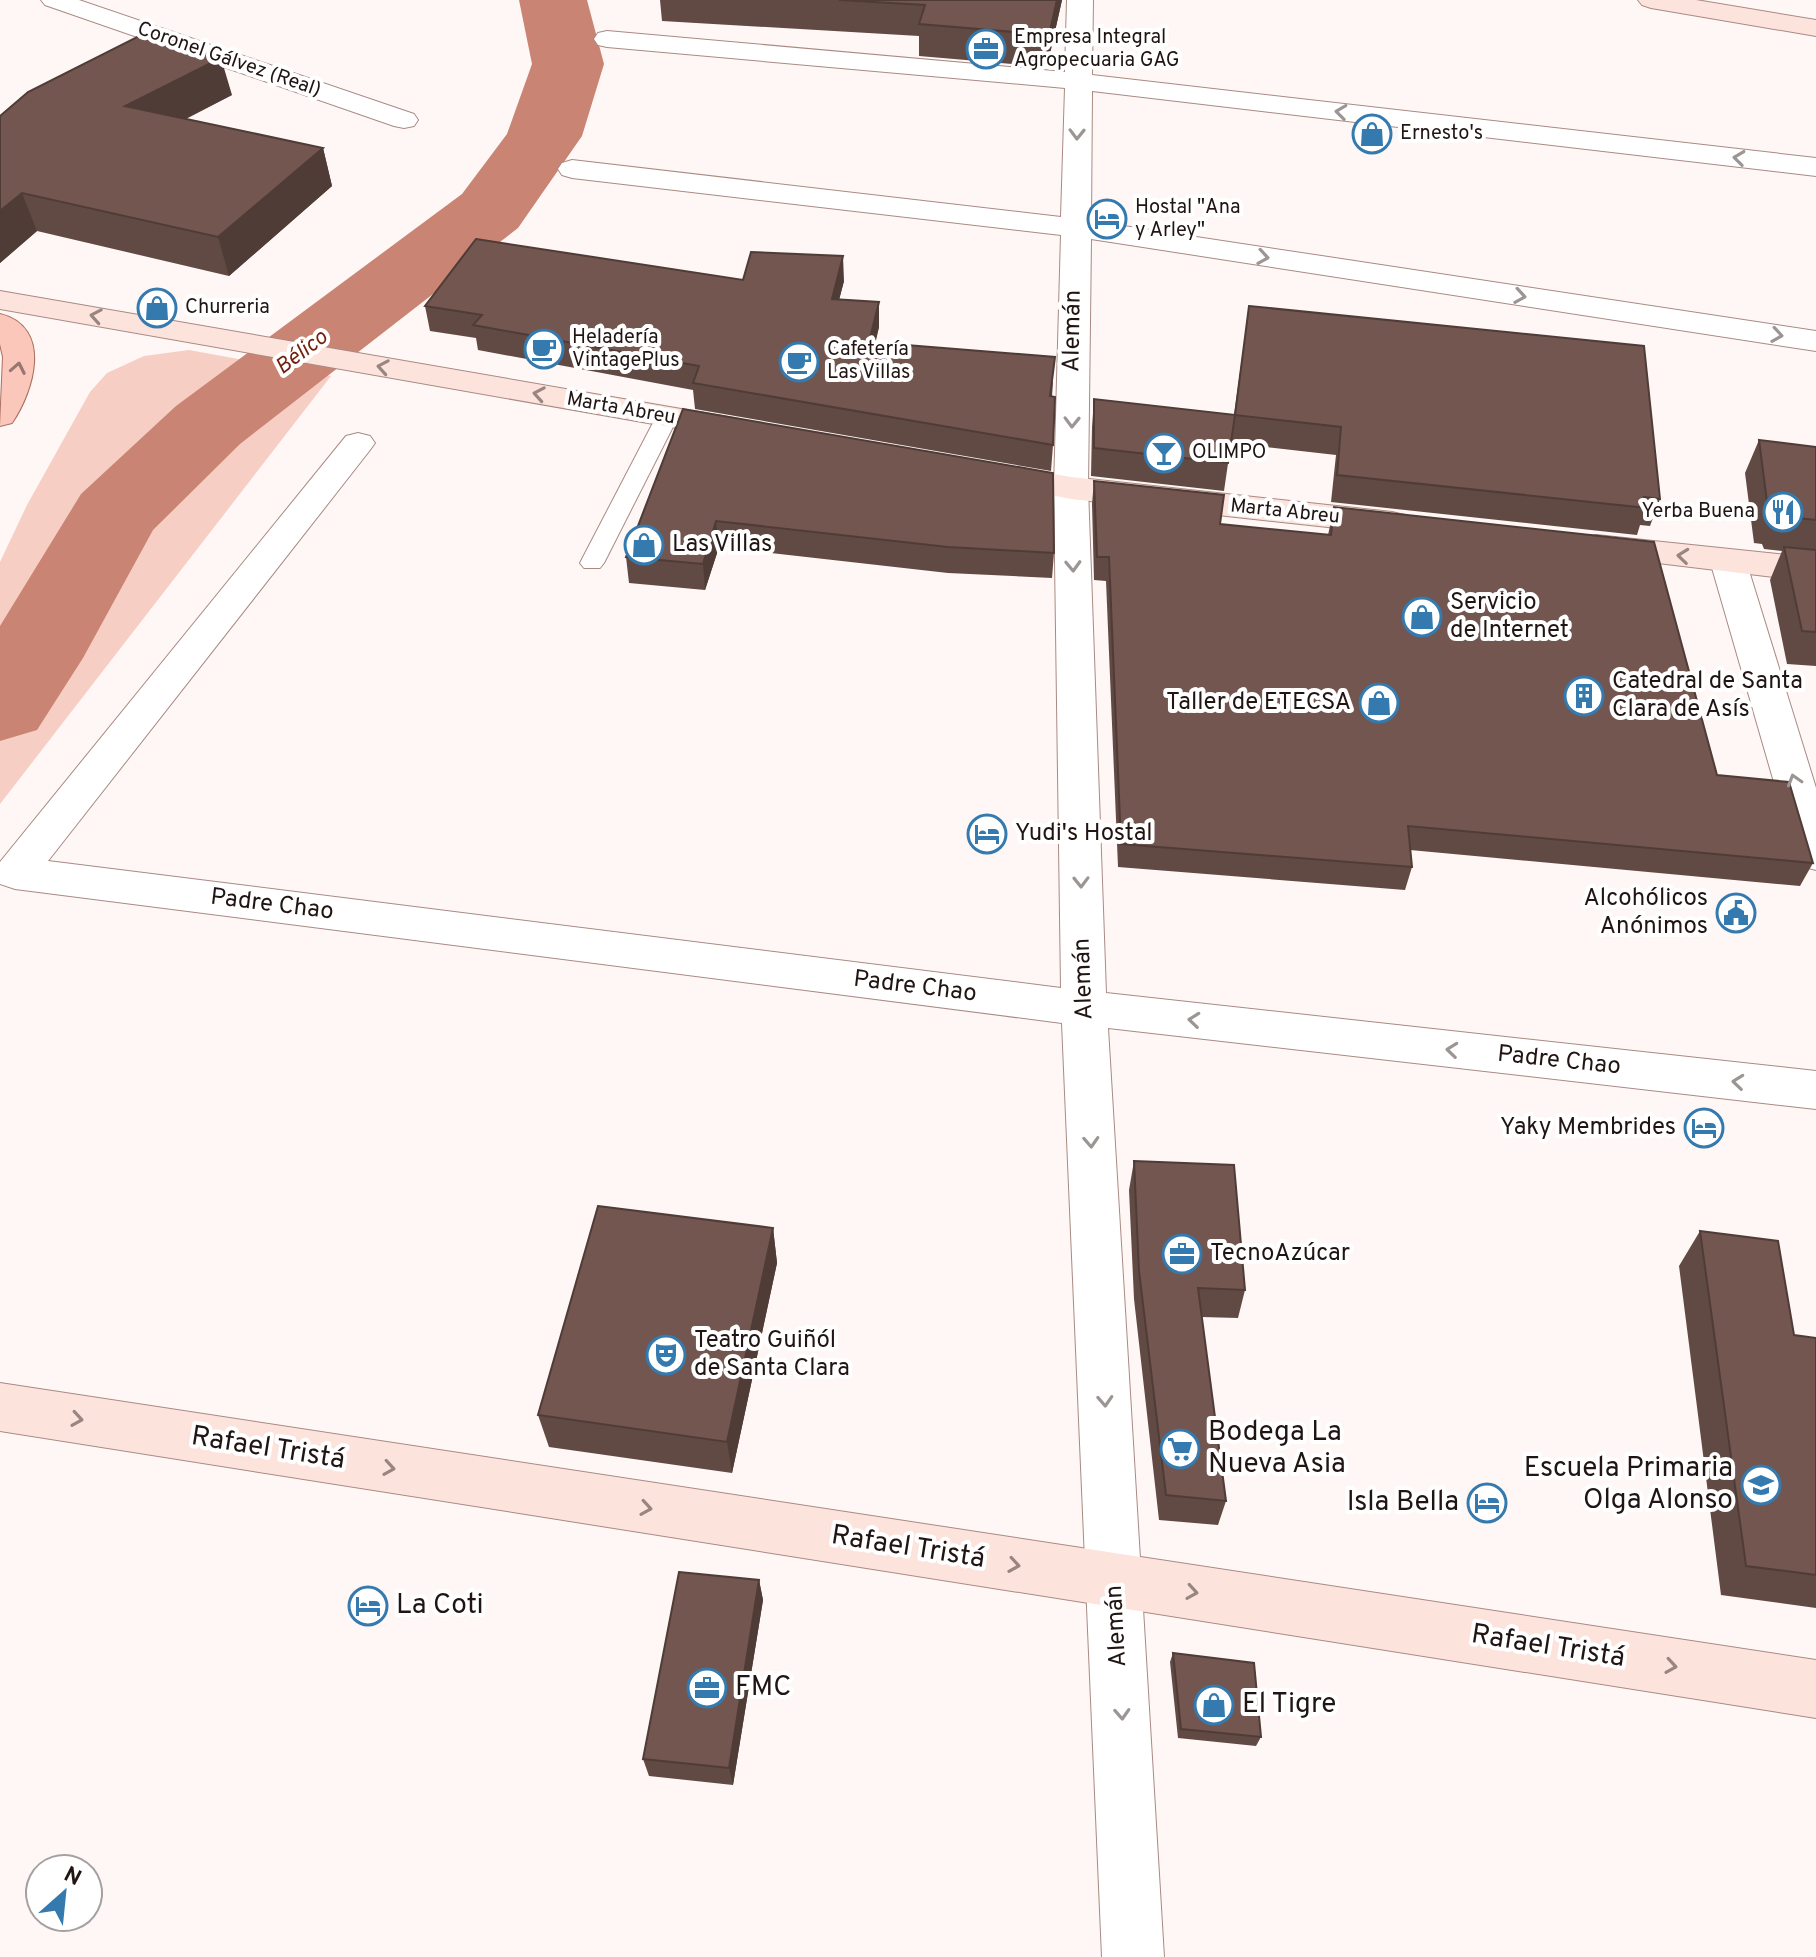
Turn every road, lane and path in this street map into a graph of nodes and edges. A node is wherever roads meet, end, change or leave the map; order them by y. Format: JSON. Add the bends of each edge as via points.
{"nodes":[{"id":1,"x":54,"y":0,"type":"edge"},
{"id":2,"x":1080,"y":0,"type":"edge"},
{"id":3,"x":1651,"y":0,"type":"edge"},
{"id":4,"x":1816,"y":28,"type":"edge"},
{"id":5,"x":607,"y":39,"type":"dead end"},
{"id":6,"x":1078,"y":81,"type":"junction"},
{"id":7,"x":404,"y":120,"type":"dead end"},
{"id":8,"x":1816,"y":167,"type":"edge"},
{"id":9,"x":572,"y":169,"type":"dead end"},
{"id":10,"x":1075,"y":228,"type":"junction"},
{"id":11,"x":0,"y":300,"type":"edge"},
{"id":12,"x":0,"y":323,"type":"edge"},
{"id":13,"x":1816,"y":341,"type":"edge"},
{"id":14,"x":0,"y":416,"type":"edge"},
{"id":15,"x":667,"y":417,"type":"junction"},
{"id":16,"x":775,"y":436,"type":"edge"},
{"id":17,"x":358,"y":443,"type":"dead end"},
{"id":18,"x":962,"y":469,"type":"edge"},
{"id":19,"x":1071,"y":488,"type":"junction"},
{"id":20,"x":1430,"y":528,"type":"edge"},
{"id":21,"x":1571,"y":543,"type":"edge"},
{"id":22,"x":1728,"y":561,"type":"junction"},
{"id":23,"x":592,"y":563,"type":"dead end"},
{"id":24,"x":1816,"y":570,"type":"edge"},
{"id":25,"x":1816,"y":855,"type":"edge"},
{"id":26,"x":1084,"y":1008,"type":"junction"},
{"id":27,"x":1816,"y":1090,"type":"edge"},
{"id":28,"x":0,"y":1407,"type":"edge"},
{"id":29,"x":1115,"y":1581,"type":"junction"},
{"id":30,"x":1816,"y":1689,"type":"edge"},
{"id":31,"x":1133,"y":1957,"type":"edge"}],
"edges":[{"from":1,"to":7,"type":"street","name":"Coronel Gálvez (Real)"},
{"from":2,"to":6,"type":"street","name":"Alemán"},
{"from":3,"to":4,"type":"main road"},
{"from":5,"to":6,"type":"street"},
{"from":8,"to":6,"type":"street","one_way":true},
{"from":6,"to":10,"type":"street","name":"Alemán","one_way":true},
{"from":9,"to":10,"type":"street"},
{"from":10,"to":13,"type":"street","one_way":true},
{"from":10,"to":19,"type":"street","name":"Alemán","one_way":true},
{"from":15,"to":11,"type":"main road","name":"Marta Abreu","one_way":true},
{"from":14,"to":12,"type":"main road","one_way":true,"via":[[19,373],[21,353]]},
{"from":15,"to":16,"type":"main road","name":"Marta Abreu"},
{"from":15,"to":23,"type":"lane"},
{"from":17,"to":26,"type":"street","name":"Padre Chao","via":[[15,873]]},
{"from":18,"to":19,"type":"main road","name":"Marta Abreu"},
{"from":19,"to":20,"type":"main road","name":"Marta Abreu"},
{"from":19,"to":26,"type":"street","name":"Alemán","one_way":true},
{"from":22,"to":21,"type":"main road","one_way":true},
{"from":22,"to":24,"type":"main road"},
{"from":25,"to":22,"type":"street","one_way":true},
{"from":27,"to":26,"type":"street","name":"Padre Chao","one_way":true},
{"from":26,"to":29,"type":"street","name":"Alemán","one_way":true},
{"from":28,"to":29,"type":"main road","name":"Rafael Tristá","one_way":true},
{"from":29,"to":30,"type":"main road","name":"Rafael Tristá","one_way":true},
{"from":29,"to":31,"type":"street","name":"Alemán","one_way":true}]}
